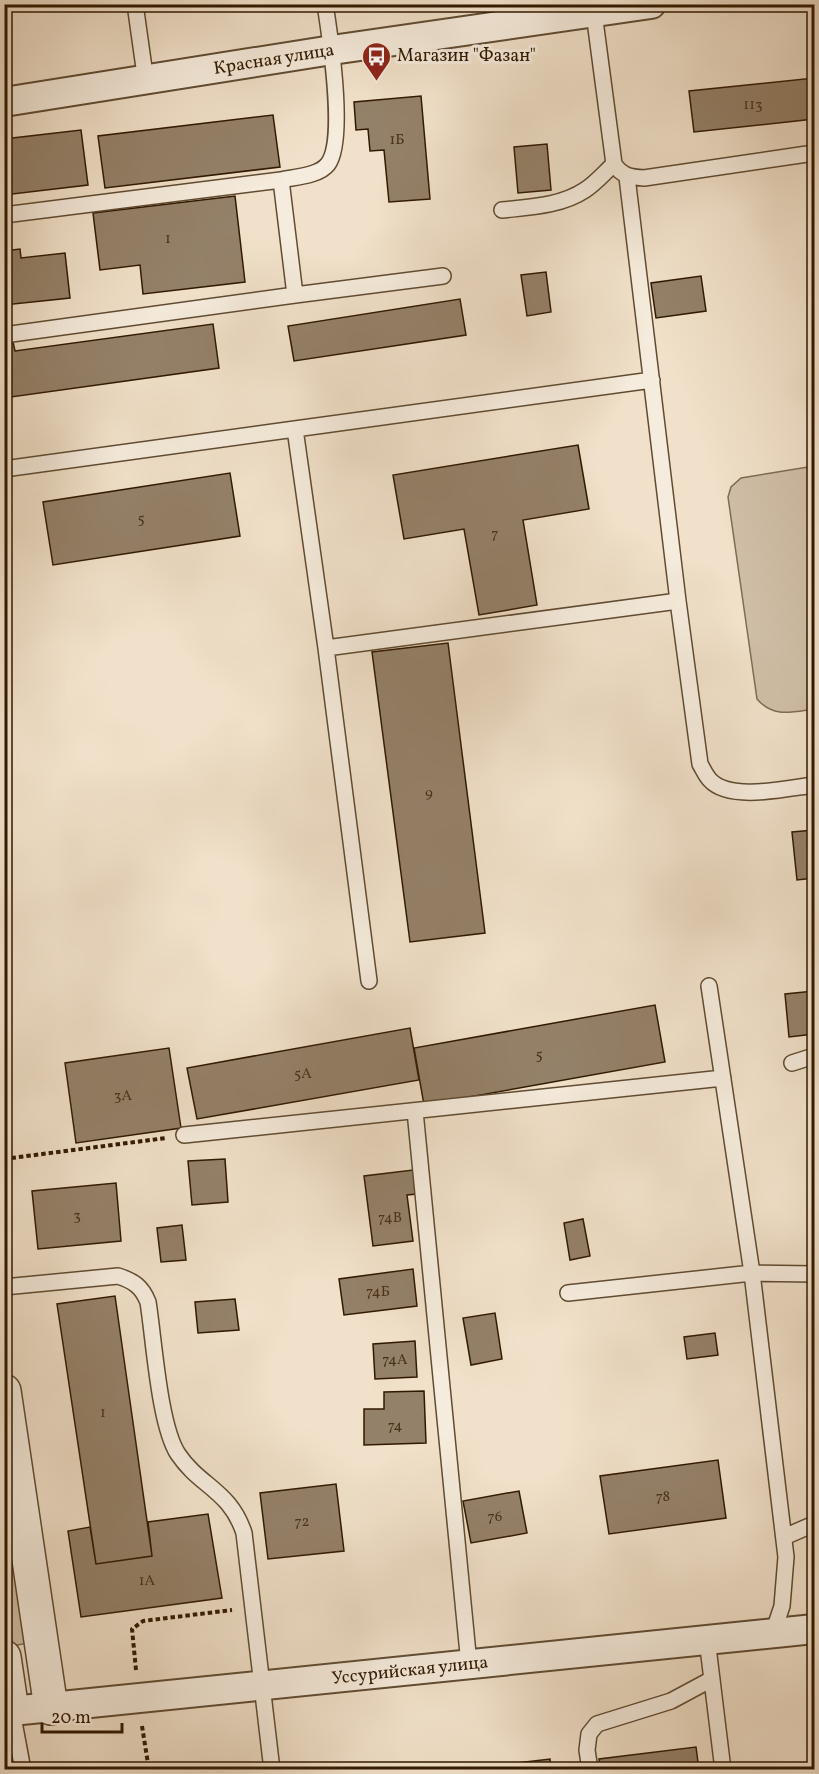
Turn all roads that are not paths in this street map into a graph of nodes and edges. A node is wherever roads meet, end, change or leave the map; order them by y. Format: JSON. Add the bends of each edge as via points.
{"nodes":[{"id":1,"x":135,"y":4,"type":"edge"},
{"id":2,"x":326,"y":4,"type":"edge"},
{"id":3,"x":651,"y":4,"type":"edge"},
{"id":4,"x":564,"y":10,"type":"edge"},
{"id":5,"x":594,"y":13,"type":"junction"},
{"id":6,"x":332,"y":50,"type":"junction"},
{"id":7,"x":146,"y":82,"type":"junction"},
{"id":8,"x":4,"y":102,"type":"edge"},
{"id":9,"x":814,"y":153,"type":"edge"},
{"id":10,"x":614,"y":164,"type":"junction"},
{"id":11,"x":627,"y":177,"type":"junction"},
{"id":12,"x":280,"y":180,"type":"junction"},
{"id":13,"x":502,"y":210,"type":"dead end"},
{"id":14,"x":4,"y":215,"type":"edge"},
{"id":15,"x":443,"y":276,"type":"dead end"},
{"id":16,"x":295,"y":295,"type":"junction"},
{"id":17,"x":4,"y":335,"type":"edge"},
{"id":18,"x":652,"y":380,"type":"junction"},
{"id":19,"x":295,"y":429,"type":"junction"},
{"id":20,"x":4,"y":469,"type":"edge"},
{"id":21,"x":678,"y":601,"type":"junction"},
{"id":22,"x":326,"y":648,"type":"junction"},
{"id":23,"x":814,"y":785,"type":"edge"},
{"id":24,"x":369,"y":981,"type":"dead end"},
{"id":25,"x":709,"y":986,"type":"dead end"},
{"id":26,"x":814,"y":1056,"type":"edge"},
{"id":27,"x":792,"y":1063,"type":"dead end"},
{"id":28,"x":723,"y":1078,"type":"junction"},
{"id":29,"x":415,"y":1111,"type":"junction"},
{"id":30,"x":184,"y":1135,"type":"road end"},
{"id":31,"x":752,"y":1274,"type":"junction"},
{"id":32,"x":814,"y":1274,"type":"edge"},
{"id":33,"x":4,"y":1287,"type":"edge"},
{"id":34,"x":568,"y":1293,"type":"dead end"},
{"id":35,"x":4,"y":1391,"type":"edge"},
{"id":36,"x":814,"y":1524,"type":"edge"},
{"id":37,"x":784,"y":1537,"type":"junction"},
{"id":38,"x":814,"y":1629,"type":"edge"},
{"id":39,"x":773,"y":1633,"type":"junction"},
{"id":40,"x":706,"y":1639,"type":"junction"},
{"id":41,"x":4,"y":1657,"type":"edge"},
{"id":42,"x":469,"y":1664,"type":"junction"},
{"id":43,"x":712,"y":1679,"type":"junction"},
{"id":44,"x":260,"y":1687,"type":"junction"},
{"id":45,"x":51,"y":1707,"type":"junction"},
{"id":46,"x":8,"y":1711,"type":"edge"},
{"id":47,"x":22,"y":1770,"type":"edge"},
{"id":48,"x":272,"y":1770,"type":"edge"},
{"id":49,"x":590,"y":1770,"type":"edge"},
{"id":50,"x":723,"y":1770,"type":"edge"}],
"edges":[{"from":1,"to":7,"type":"lane"},
{"from":2,"to":6,"type":"lane"},
{"from":3,"to":5,"type":"street","name":"Красная улица"},
{"from":4,"to":5,"type":"street","name":"Красная улица"},
{"from":4,"to":6,"type":"street","name":"Красная улица"},
{"from":5,"to":10,"type":"lane"},
{"from":6,"to":7,"type":"street","name":"Красная улица"},
{"from":6,"to":12,"type":"lane","via":[[334,151],[327,166]]},
{"from":7,"to":8,"type":"street","name":"Красная улица"},
{"from":9,"to":11,"type":"lane","via":[[644,178]]},
{"from":10,"to":11,"type":"lane"},
{"from":10,"to":13,"type":"lane","via":[[572,197],[551,204]]},
{"from":11,"to":18,"type":"lane"},
{"from":12,"to":14,"type":"lane"},
{"from":12,"to":16,"type":"lane"},
{"from":15,"to":16,"type":"lane"},
{"from":16,"to":17,"type":"lane"},
{"from":18,"to":19,"type":"lane"},
{"from":18,"to":21,"type":"lane"},
{"from":19,"to":20,"type":"lane"},
{"from":19,"to":22,"type":"lane"},
{"from":21,"to":22,"type":"lane"},
{"from":21,"to":23,"type":"lane","via":[[700,764],[711,781],[727,790],[750,792]]},
{"from":22,"to":24,"type":"lane"},
{"from":25,"to":28,"type":"lane"},
{"from":26,"to":27,"type":"lane"},
{"from":28,"to":29,"type":"lane"},
{"from":28,"to":31,"type":"lane"},
{"from":29,"to":30,"type":"lane"},
{"from":29,"to":42,"type":"lane"},
{"from":31,"to":32,"type":"lane"},
{"from":31,"to":34,"type":"lane"},
{"from":31,"to":37,"type":"lane"},
{"from":33,"to":44,"type":"lane","via":[[118,1276],[130,1280],[144,1293],[168,1435],[179,1455],[237,1513],[244,1533]]},
{"from":35,"to":45,"type":"street"},
{"from":36,"to":37,"type":"lane"},
{"from":37,"to":39,"type":"lane","via":[[786,1577]]},
{"from":38,"to":39,"type":"street","name":"Уссурийская улица"},
{"from":39,"to":40,"type":"street","name":"Уссурийская улица"},
{"from":40,"to":42,"type":"street","name":"Уссурийская улица"},
{"from":40,"to":43,"type":"lane"},
{"from":41,"to":46,"type":"street"},
{"from":42,"to":44,"type":"street","name":"Уссурийская улица"},
{"from":43,"to":49,"type":"lane","via":[[671,1701],[597,1724],[589,1734]]},
{"from":43,"to":50,"type":"lane"},
{"from":44,"to":45,"type":"street","name":"Уссурийская улица"},
{"from":44,"to":48,"type":"lane"},
{"from":45,"to":46,"type":"street","name":"Уссурийская улица"},
{"from":46,"to":47,"type":"lane"}]}
